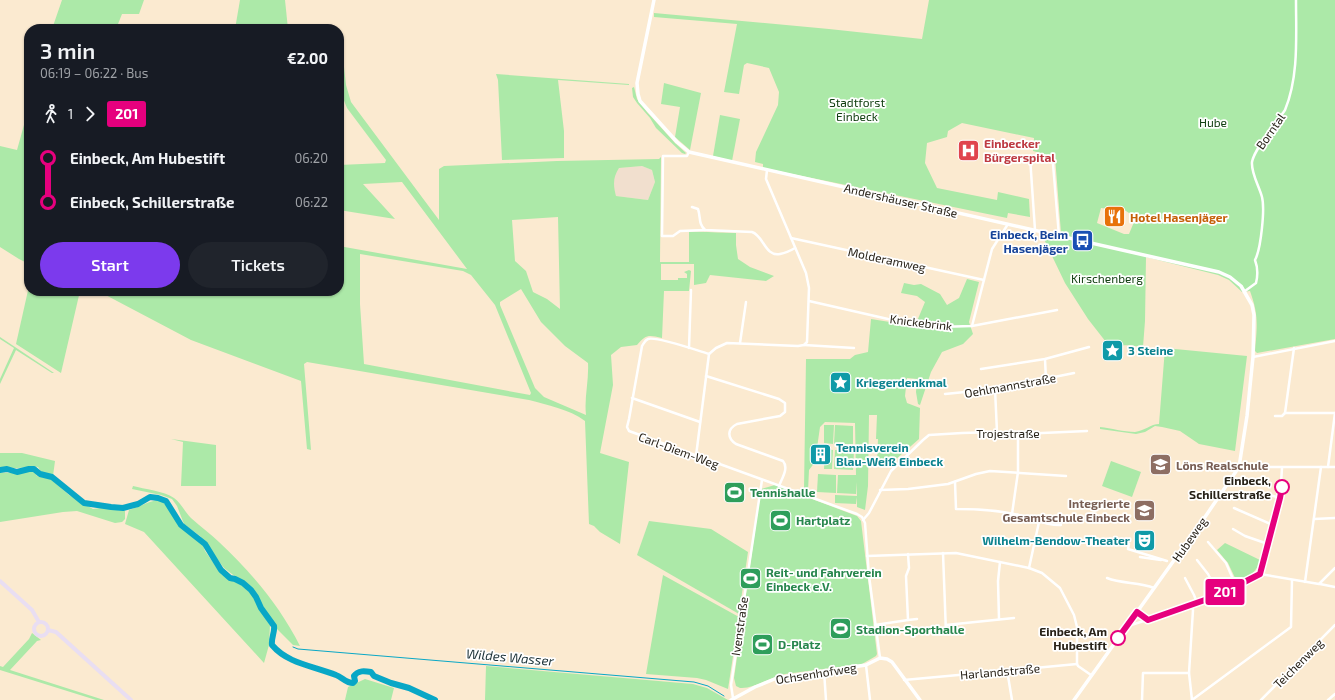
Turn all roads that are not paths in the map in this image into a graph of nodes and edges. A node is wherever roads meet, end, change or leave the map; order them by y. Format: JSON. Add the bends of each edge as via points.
{"nodes":[{"id":1,"x":654,"y":0,"type":"edge"},
{"id":2,"x":1296,"y":0,"type":"edge"},
{"id":3,"x":689,"y":152,"type":"junction"},
{"id":4,"x":767,"y":170,"type":"junction"},
{"id":5,"x":692,"y":207,"type":"dead end"},
{"id":6,"x":1009,"y":224,"type":"junction"},
{"id":7,"x":705,"y":230,"type":"junction"},
{"id":8,"x":1035,"y":230,"type":"junction"},
{"id":9,"x":1059,"y":236,"type":"junction"},
{"id":10,"x":791,"y":238,"type":"junction"},
{"id":11,"x":795,"y":248,"type":"junction"},
{"id":12,"x":984,"y":280,"type":"junction"},
{"id":13,"x":691,"y":290,"type":"dead end"},
{"id":14,"x":1245,"y":290,"type":"junction"},
{"id":15,"x":809,"y":301,"type":"junction"},
{"id":16,"x":746,"y":302,"type":"dead end"},
{"id":17,"x":1057,"y":310,"type":"dead end"},
{"id":18,"x":972,"y":326,"type":"junction"},
{"id":19,"x":1335,"y":341,"type":"edge"},
{"id":20,"x":740,"y":343,"type":"junction"},
{"id":21,"x":804,"y":345,"type":"junction"},
{"id":22,"x":1089,"y":347,"type":"dead end"},
{"id":23,"x":689,"y":348,"type":"junction"},
{"id":24,"x":854,"y":348,"type":"dead end"},
{"id":25,"x":1294,"y":348,"type":"junction"},
{"id":26,"x":709,"y":354,"type":"junction"},
{"id":27,"x":1253,"y":357,"type":"junction"},
{"id":28,"x":1044,"y":359,"type":"junction"},
{"id":29,"x":981,"y":368,"type":"dead end"},
{"id":30,"x":1074,"y":373,"type":"dead end"},
{"id":31,"x":706,"y":376,"type":"junction"},
{"id":32,"x":1046,"y":380,"type":"junction"},
{"id":33,"x":995,"y":389,"type":"junction"},
{"id":34,"x":945,"y":394,"type":"dead end"},
{"id":35,"x":632,"y":398,"type":"junction"},
{"id":36,"x":1285,"y":413,"type":"junction"},
{"id":37,"x":1335,"y":413,"type":"edge"},
{"id":38,"x":1275,"y":416,"type":"dead end"},
{"id":39,"x":700,"y":422,"type":"junction"},
{"id":40,"x":1087,"y":431,"type":"dead end"},
{"id":41,"x":997,"y":432,"type":"junction"},
{"id":42,"x":1018,"y":434,"type":"junction"},
{"id":43,"x":696,"y":456,"type":"junction"},
{"id":44,"x":1239,"y":467,"type":"junction"},
{"id":45,"x":1328,"y":467,"type":"junction"},
{"id":46,"x":1335,"y":467,"type":"edge"},
{"id":47,"x":1282,"y":468,"type":"junction"},
{"id":48,"x":1321,"y":468,"type":"junction"},
{"id":49,"x":1018,"y":472,"type":"junction"},
{"id":50,"x":1066,"y":476,"type":"dead end"},
{"id":51,"x":762,"y":480,"type":"junction"},
{"id":52,"x":955,"y":482,"type":"junction"},
{"id":53,"x":779,"y":486,"type":"junction"},
{"id":54,"x":880,"y":490,"type":"junction"},
{"id":55,"x":1257,"y":491,"type":"dead end"},
{"id":56,"x":1280,"y":498,"type":"junction"},
{"id":57,"x":1234,"y":508,"type":"dead end"},
{"id":58,"x":1012,"y":514,"type":"junction"},
{"id":59,"x":1335,"y":518,"type":"edge"},
{"id":60,"x":1314,"y":519,"type":"junction"},
{"id":61,"x":863,"y":520,"type":"junction"},
{"id":62,"x":1039,"y":522,"type":"junction"},
{"id":63,"x":1061,"y":525,"type":"dead end"},
{"id":64,"x":1274,"y":525,"type":"junction"},
{"id":65,"x":1233,"y":529,"type":"dead end"},
{"id":66,"x":1208,"y":542,"type":"dead end"},
{"id":67,"x":1129,"y":544,"type":"dead end"},
{"id":68,"x":1268,"y":544,"type":"junction"},
{"id":69,"x":943,"y":553,"type":"junction"},
{"id":70,"x":908,"y":554,"type":"junction"},
{"id":71,"x":867,"y":556,"type":"junction"},
{"id":72,"x":1148,"y":556,"type":"junction"},
{"id":73,"x":1140,"y":557,"type":"dead end"},
{"id":74,"x":1197,"y":560,"type":"dead end"},
{"id":75,"x":1174,"y":561,"type":"junction"},
{"id":76,"x":1000,"y":562,"type":"junction"},
{"id":77,"x":1028,"y":568,"type":"junction"},
{"id":78,"x":1335,"y":568,"type":"edge"},
{"id":79,"x":1260,"y":574,"type":"junction"},
{"id":80,"x":1107,"y":578,"type":"dead end"},
{"id":81,"x":1185,"y":578,"type":"dead end"},
{"id":82,"x":1292,"y":580,"type":"junction"},
{"id":83,"x":0,"y":581,"type":"edge"},
{"id":84,"x":1304,"y":582,"type":"junction"},
{"id":85,"x":1319,"y":584,"type":"junction"},
{"id":86,"x":1236,"y":586,"type":"junction"},
{"id":87,"x":1335,"y":587,"type":"edge"},
{"id":88,"x":1154,"y":588,"type":"junction"},
{"id":89,"x":1219,"y":595,"type":"junction"},
{"id":90,"x":1197,"y":603,"type":"junction"},
{"id":91,"x":1191,"y":605,"type":"junction"},
{"id":92,"x":1138,"y":613,"type":"junction"},
{"id":93,"x":1014,"y":618,"type":"dead end"},
{"id":94,"x":917,"y":619,"type":"dead end"},
{"id":95,"x":999,"y":619,"type":"junction"},
{"id":96,"x":908,"y":620,"type":"junction"},
{"id":97,"x":1148,"y":620,"type":"junction"},
{"id":98,"x":39,"y":622,"type":"junction"},
{"id":99,"x":875,"y":625,"type":"junction"},
{"id":100,"x":946,"y":625,"type":"junction"},
{"id":101,"x":1335,"y":625,"type":"edge"},
{"id":102,"x":1127,"y":626,"type":"junction"},
{"id":103,"x":48,"y":630,"type":"junction"},
{"id":104,"x":946,"y":632,"type":"dead end"},
{"id":105,"x":879,"y":659,"type":"junction"},
{"id":106,"x":1077,"y":664,"type":"junction"},
{"id":107,"x":866,"y":665,"type":"junction"},
{"id":108,"x":824,"y":670,"type":"junction"},
{"id":109,"x":1007,"y":670,"type":"junction"},
{"id":110,"x":1189,"y":673,"type":"junction"},
{"id":111,"x":1091,"y":675,"type":"junction"},
{"id":112,"x":904,"y":680,"type":"junction"},
{"id":113,"x":1335,"y":694,"type":"edge"},
{"id":114,"x":732,"y":699,"type":"edge"},
{"id":115,"x":131,"y":700,"type":"edge"},
{"id":116,"x":826,"y":700,"type":"edge"},
{"id":117,"x":870,"y":700,"type":"edge"},
{"id":118,"x":920,"y":700,"type":"edge"},
{"id":119,"x":1012,"y":700,"type":"edge"},
{"id":120,"x":1074,"y":700,"type":"edge"},
{"id":121,"x":1142,"y":700,"type":"edge"},
{"id":122,"x":1192,"y":700,"type":"edge"},
{"id":123,"x":1261,"y":700,"type":"edge"},
{"id":124,"x":1328,"y":700,"type":"edge"}],
"edges":[{"from":1,"to":3,"type":"street","via":[[638,94],[640,101]]},
{"from":2,"to":14,"type":"street","name":"Borntal","via":[[1296,63],[1288,103],[1256,151],[1252,164],[1262,199],[1263,215],[1259,249],[1255,260],[1256,283]]},
{"from":3,"to":4,"type":"street","name":"Andershäuser Straße"},
{"from":3,"to":7,"type":"street","via":[[687,156],[663,156],[662,236],[673,236],[680,231]]},
{"from":4,"to":6,"type":"street","name":"Andershäuser Straße"},
{"from":4,"to":10,"type":"street","via":[[766,179]]},
{"from":5,"to":7,"type":"street","via":[[698,209],[699,221]]},
{"from":6,"to":8,"type":"street","name":"Andershäuser Straße"},
{"from":6,"to":12,"type":"street","via":[[992,249]]},
{"from":7,"to":11,"type":"street","via":[[752,232],[757,234],[770,253],[776,255]]},
{"from":8,"to":9,"type":"street","name":"Andershäuser Straße"},
{"from":8,"to":9,"type":"street","via":[[1030,157],[1053,164]]},
{"from":9,"to":14,"type":"street","name":"Andershäuser Straße","via":[[1219,272],[1230,277]]},
{"from":10,"to":11,"type":"street"},
{"from":10,"to":12,"type":"street","name":"Molderamweg"},
{"from":11,"to":15,"type":"street","via":[[806,273]]},
{"from":12,"to":18,"type":"street"},
{"from":13,"to":23,"type":"street"},
{"from":14,"to":27,"type":"street","name":"Andershäuser Straße","via":[[1254,315]]},
{"from":15,"to":18,"type":"street","name":"Knickebrink","via":[[937,327]]},
{"from":15,"to":21,"type":"street","via":[[807,342]]},
{"from":16,"to":20,"type":"street"},
{"from":17,"to":18,"type":"street","name":"Knickebrink"},
{"from":19,"to":25,"type":"street"},
{"from":20,"to":21,"type":"street"},
{"from":20,"to":26,"type":"street","via":[[727,343]]},
{"from":21,"to":24,"type":"street"},
{"from":22,"to":28,"type":"street"},
{"from":23,"to":26,"type":"street","name":"Carl-Diem-Weg"},
{"from":23,"to":35,"type":"street","name":"Carl-Diem-Weg","via":[[650,338],[645,341]]},
{"from":25,"to":27,"type":"street"},
{"from":25,"to":36,"type":"street"},
{"from":26,"to":31,"type":"street"},
{"from":27,"to":44,"type":"street","name":"Hubeweg"},
{"from":28,"to":29,"type":"street"},
{"from":28,"to":32,"type":"street"},
{"from":30,"to":32,"type":"street","name":"Oehlmannstraße"},
{"from":31,"to":39,"type":"street"},
{"from":31,"to":53,"type":"street","via":[[785,403],[785,412],[780,416],[737,424],[732,426],[730,432],[731,439],[736,444],[782,461],[786,465]]},
{"from":32,"to":33,"type":"street","name":"Oehlmannstraße"},
{"from":33,"to":34,"type":"street","name":"Oehlmannstraße"},
{"from":33,"to":41,"type":"street"},
{"from":35,"to":39,"type":"street"},
{"from":35,"to":43,"type":"street","name":"Carl-Diem-Weg","via":[[627,427],[629,431]]},
{"from":36,"to":37,"type":"street"},
{"from":36,"to":38,"type":"street","via":[[1282,416]]},
{"from":37,"to":45,"type":"street"},
{"from":39,"to":43,"type":"street"},
{"from":40,"to":42,"type":"street","name":"Trojestraße"},
{"from":41,"to":42,"type":"street","name":"Trojestraße"},
{"from":41,"to":54,"type":"street","name":"Trojestraße","via":[[929,435],[891,471]]},
{"from":42,"to":49,"type":"street"},
{"from":43,"to":51,"type":"street","name":"Carl-Diem-Weg"},
{"from":44,"to":47,"type":"street"},
{"from":44,"to":75,"type":"street","name":"Hubeweg"},
{"from":45,"to":46,"type":"street"},
{"from":45,"to":48,"type":"street"},
{"from":47,"to":48,"type":"street"},
{"from":47,"to":56,"type":"street"},
{"from":48,"to":60,"type":"street"},
{"from":49,"to":50,"type":"street"},
{"from":49,"to":52,"type":"street","via":[[990,471]]},
{"from":49,"to":58,"type":"street"},
{"from":51,"to":53,"type":"street","name":"Carl-Diem-Weg"},
{"from":51,"to":114,"type":"street","name":"Ivenstraße","via":[[731,685]]},
{"from":52,"to":54,"type":"street","via":[[928,487]]},
{"from":52,"to":58,"type":"street","via":[[956,509]]},
{"from":53,"to":61,"type":"street","name":"Carl-Diem-Weg","via":[[857,514]]},
{"from":54,"to":61,"type":"street"},
{"from":55,"to":56,"type":"street"},
{"from":56,"to":64,"type":"street"},
{"from":57,"to":64,"type":"street"},
{"from":58,"to":62,"type":"street"},
{"from":59,"to":60,"type":"street"},
{"from":60,"to":84,"type":"street"},
{"from":61,"to":71,"type":"street"},
{"from":62,"to":63,"type":"street"},
{"from":62,"to":77,"type":"street"},
{"from":64,"to":68,"type":"street"},
{"from":65,"to":68,"type":"street"},
{"from":66,"to":86,"type":"street","via":[[1226,563]]},
{"from":67,"to":72,"type":"street","via":[[1128,548]]},
{"from":68,"to":79,"type":"street"},
{"from":69,"to":70,"type":"street"},
{"from":69,"to":76,"type":"street","via":[[956,553]]},
{"from":69,"to":100,"type":"street"},
{"from":70,"to":71,"type":"street"},
{"from":70,"to":96,"type":"street"},
{"from":71,"to":99,"type":"street"},
{"from":72,"to":73,"type":"street"},
{"from":72,"to":75,"type":"street"},
{"from":74,"to":89,"type":"street"},
{"from":75,"to":88,"type":"street","name":"Hubeweg"},
{"from":76,"to":77,"type":"street"},
{"from":76,"to":95,"type":"street"},
{"from":77,"to":106,"type":"street","via":[[1049,578],[1066,598],[1077,627]]},
{"from":78,"to":85,"type":"street"},
{"from":79,"to":82,"type":"street"},
{"from":79,"to":86,"type":"street"},
{"from":80,"to":88,"type":"street"},
{"from":81,"to":90,"type":"street"},
{"from":82,"to":84,"type":"street"},
{"from":82,"to":122,"type":"street","via":[[1291,627]]},
{"from":83,"to":98,"type":"main road","via":[[32,610]]},
{"from":84,"to":85,"type":"street"},
{"from":85,"to":87,"type":"street"},
{"from":86,"to":89,"type":"street"},
{"from":88,"to":92,"type":"street","name":"Hubeweg"},
{"from":89,"to":90,"type":"street"},
{"from":90,"to":91,"type":"street"},
{"from":91,"to":97,"type":"street"},
{"from":91,"to":110,"type":"street"},
{"from":92,"to":97,"type":"street"},
{"from":92,"to":102,"type":"street","name":"Hubeweg"},
{"from":93,"to":95,"type":"street"},
{"from":94,"to":96,"type":"street"},
{"from":95,"to":100,"type":"street"},
{"from":96,"to":99,"type":"street"},
{"from":97,"to":102,"type":"street"},
{"from":98,"to":103,"type":"main road","via":[[46,624]]},
{"from":98,"to":103,"type":"main road","via":[[33,628],[36,634],[43,635]]},
{"from":99,"to":105,"type":"street"},
{"from":100,"to":104,"type":"street"},
{"from":101,"to":123,"type":"street","name":"Teichenweg"},
{"from":102,"to":111,"type":"street","name":"Hubeweg"},
{"from":103,"to":115,"type":"main road","via":[[56,632]]},
{"from":105,"to":107,"type":"street","name":"Ochsenhofweg"},
{"from":105,"to":112,"type":"street","via":[[892,662]]},
{"from":106,"to":109,"type":"street","name":"Harlandstraße"},
{"from":106,"to":111,"type":"street"},
{"from":107,"to":108,"type":"street","name":"Ochsenhofweg"},
{"from":107,"to":117,"type":"street"},
{"from":108,"to":114,"type":"street","name":"Ochsenhofweg","via":[[777,678]]},
{"from":108,"to":116,"type":"street"},
{"from":109,"to":112,"type":"street","name":"Harlandstraße"},
{"from":109,"to":119,"type":"street"},
{"from":110,"to":121,"type":"street","via":[[1143,673]]},
{"from":110,"to":122,"type":"street"},
{"from":111,"to":120,"type":"street","name":"Hubeweg"},
{"from":112,"to":118,"type":"street"},
{"from":113,"to":124,"type":"street"}]}
